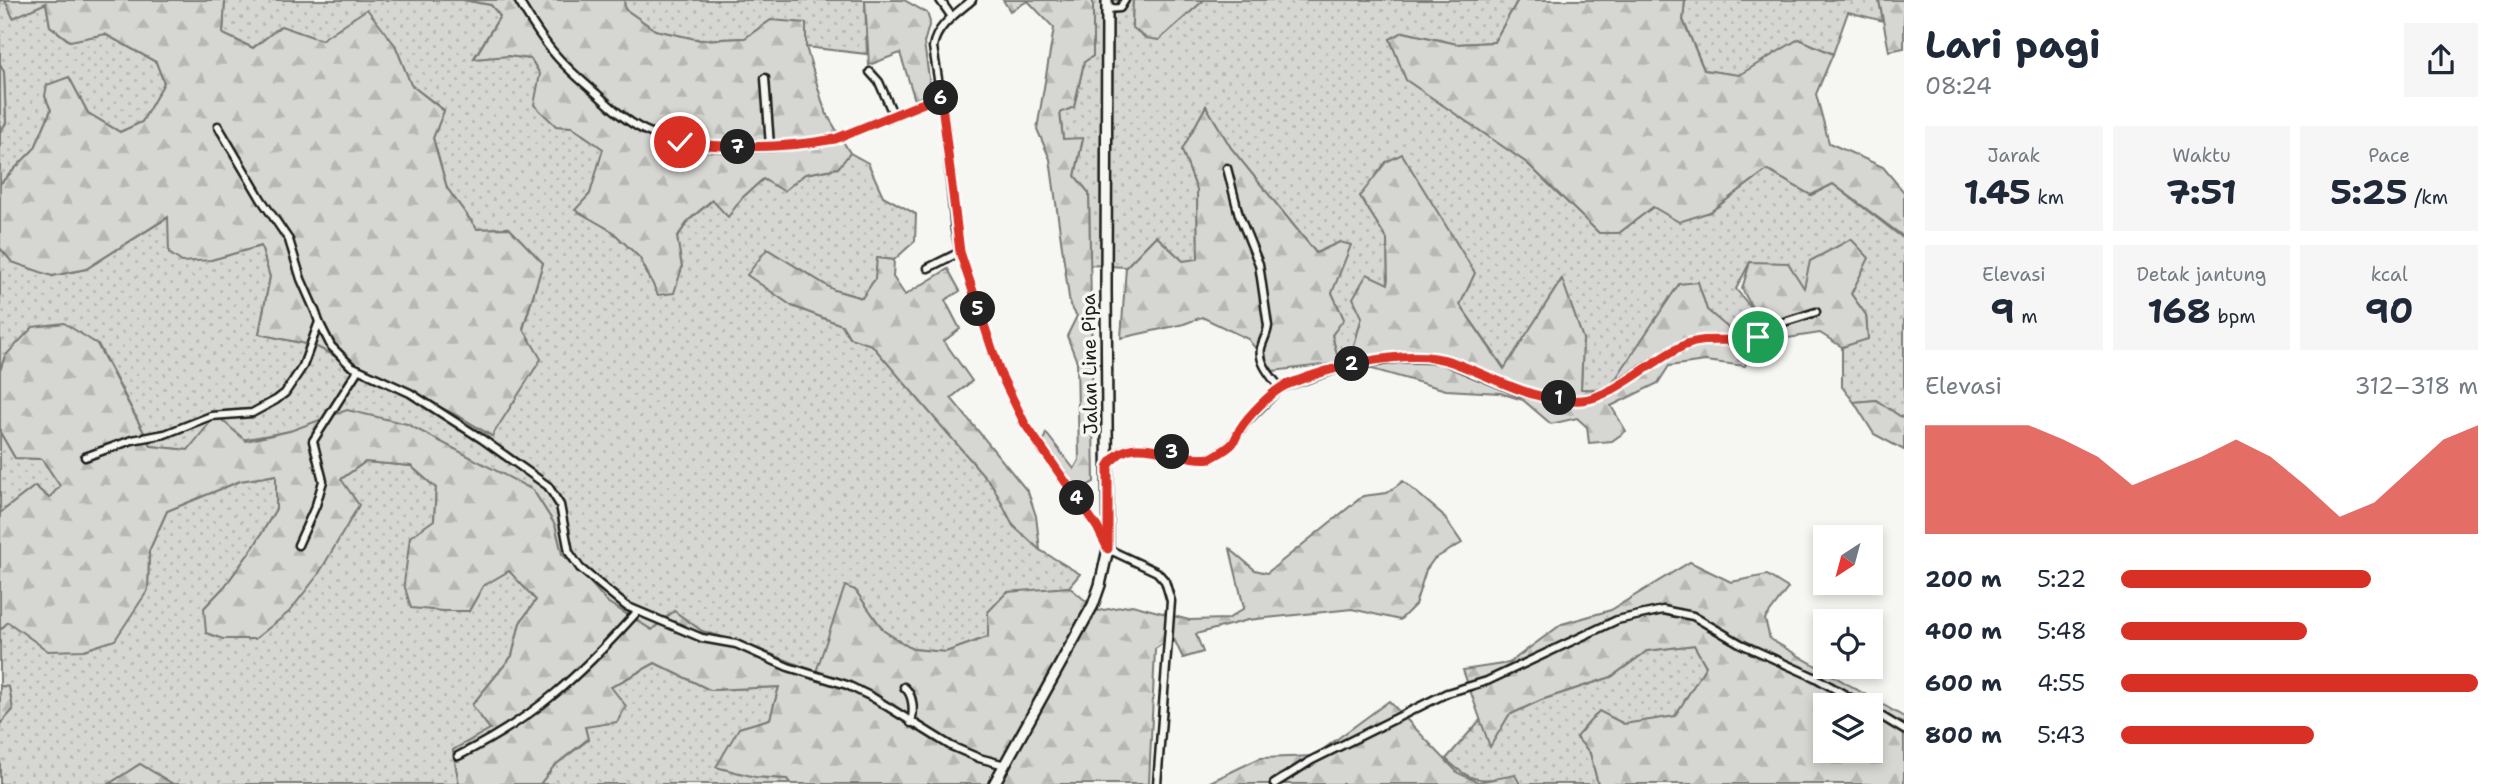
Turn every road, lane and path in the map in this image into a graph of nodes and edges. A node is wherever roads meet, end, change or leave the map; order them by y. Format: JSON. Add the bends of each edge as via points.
{"nodes":[{"id":1,"x":518,"y":0,"type":"edge"},
{"id":2,"x":940,"y":0,"type":"edge"},
{"id":3,"x":972,"y":0,"type":"edge"},
{"id":4,"x":1125,"y":0,"type":"edge"},
{"id":5,"x":1107,"y":5,"type":"edge"},
{"id":6,"x":952,"y":17,"type":"junction"},
{"id":7,"x":870,"y":72,"type":"dead end"},
{"id":8,"x":765,"y":78,"type":"dead end"},
{"id":9,"x":941,"y":96,"type":"junction"},
{"id":10,"x":893,"y":114,"type":"junction"},
{"id":11,"x":218,"y":126,"type":"dead end"},
{"id":12,"x":770,"y":146,"type":"junction"},
{"id":13,"x":1227,"y":168,"type":"dead end"},
{"id":14,"x":960,"y":252,"type":"junction"},
{"id":15,"x":928,"y":268,"type":"dead end"},
{"id":16,"x":1816,"y":312,"type":"dead end"},
{"id":17,"x":319,"y":322,"type":"junction"},
{"id":18,"x":358,"y":370,"type":"junction"},
{"id":19,"x":1280,"y":388,"type":"junction"},
{"id":20,"x":85,"y":457,"type":"dead end"},
{"id":21,"x":1108,"y":467,"type":"junction"},
{"id":22,"x":298,"y":545,"type":"dead end"},
{"id":23,"x":1108,"y":549,"type":"junction"},
{"id":24,"x":637,"y":612,"type":"junction"},
{"id":25,"x":904,"y":687,"type":"dead end"},
{"id":26,"x":1842,"y":693,"type":"edge"},
{"id":27,"x":1883,"y":717,"type":"edge"},
{"id":28,"x":911,"y":723,"type":"junction"},
{"id":29,"x":1904,"y":730,"type":"edge"},
{"id":30,"x":458,"y":756,"type":"dead end"},
{"id":31,"x":1005,"y":765,"type":"junction"},
{"id":32,"x":994,"y":784,"type":"edge"},
{"id":33,"x":1157,"y":784,"type":"edge"},
{"id":34,"x":1274,"y":784,"type":"edge"}],
"edges":[{"from":1,"to":12,"type":"street","via":[[554,54],[630,122],[680,142]]},
{"from":2,"to":6,"type":"street"},
{"from":3,"to":6,"type":"street"},
{"from":4,"to":5,"type":"street","via":[[1119,8]]},
{"from":5,"to":21,"type":"main road","name":"Jalan Line Pipa"},
{"from":6,"to":9,"type":"street","via":[[936,34],[933,47]]},
{"from":7,"to":10,"type":"street"},
{"from":8,"to":12,"type":"street"},
{"from":9,"to":10,"type":"street"},
{"from":9,"to":14,"type":"street"},
{"from":10,"to":12,"type":"street","via":[[835,139]]},
{"from":11,"to":17,"type":"street","via":[[289,240]]},
{"from":13,"to":19,"type":"street","via":[[1259,264],[1268,326],[1262,361]]},
{"from":14,"to":15,"type":"street"},
{"from":14,"to":23,"type":"street","via":[[1000,373],[1018,412]]},
{"from":16,"to":19,"type":"street","via":[[1746,341],[1688,344],[1609,391],[1578,400],[1531,395],[1450,361],[1422,358],[1354,364]]},
{"from":17,"to":18,"type":"street","via":[[331,346]]},
{"from":17,"to":20,"type":"street","via":[[303,366],[276,400],[252,413],[211,416]]},
{"from":18,"to":22,"type":"street","via":[[313,442],[323,481]]},
{"from":18,"to":24,"type":"street","via":[[410,393],[548,486],[560,505],[566,544],[580,568]]},
{"from":19,"to":21,"type":"street","via":[[1245,422],[1232,443],[1211,458],[1132,448],[1116,456]]},
{"from":21,"to":23,"type":"main road","name":"Jalan Line Pipa"},
{"from":23,"to":31,"type":"main road","name":"Jalan Line Pipa","via":[[1093,605]]},
{"from":23,"to":33,"type":"street","via":[[1157,572],[1170,596]]},
{"from":24,"to":28,"type":"street","via":[[702,638],[736,644],[789,667],[833,679]]},
{"from":24,"to":30,"type":"street","via":[[560,691],[492,740]]},
{"from":25,"to":28,"type":"street","via":[[911,697]]},
{"from":26,"to":34,"type":"street","via":[[1693,616],[1663,610],[1617,620],[1487,681],[1447,693],[1342,744]]},
{"from":27,"to":29,"type":"street"},
{"from":28,"to":31,"type":"street","via":[[951,746]]},
{"from":31,"to":32,"type":"main road","name":"Jalan Line Pipa"}]}
